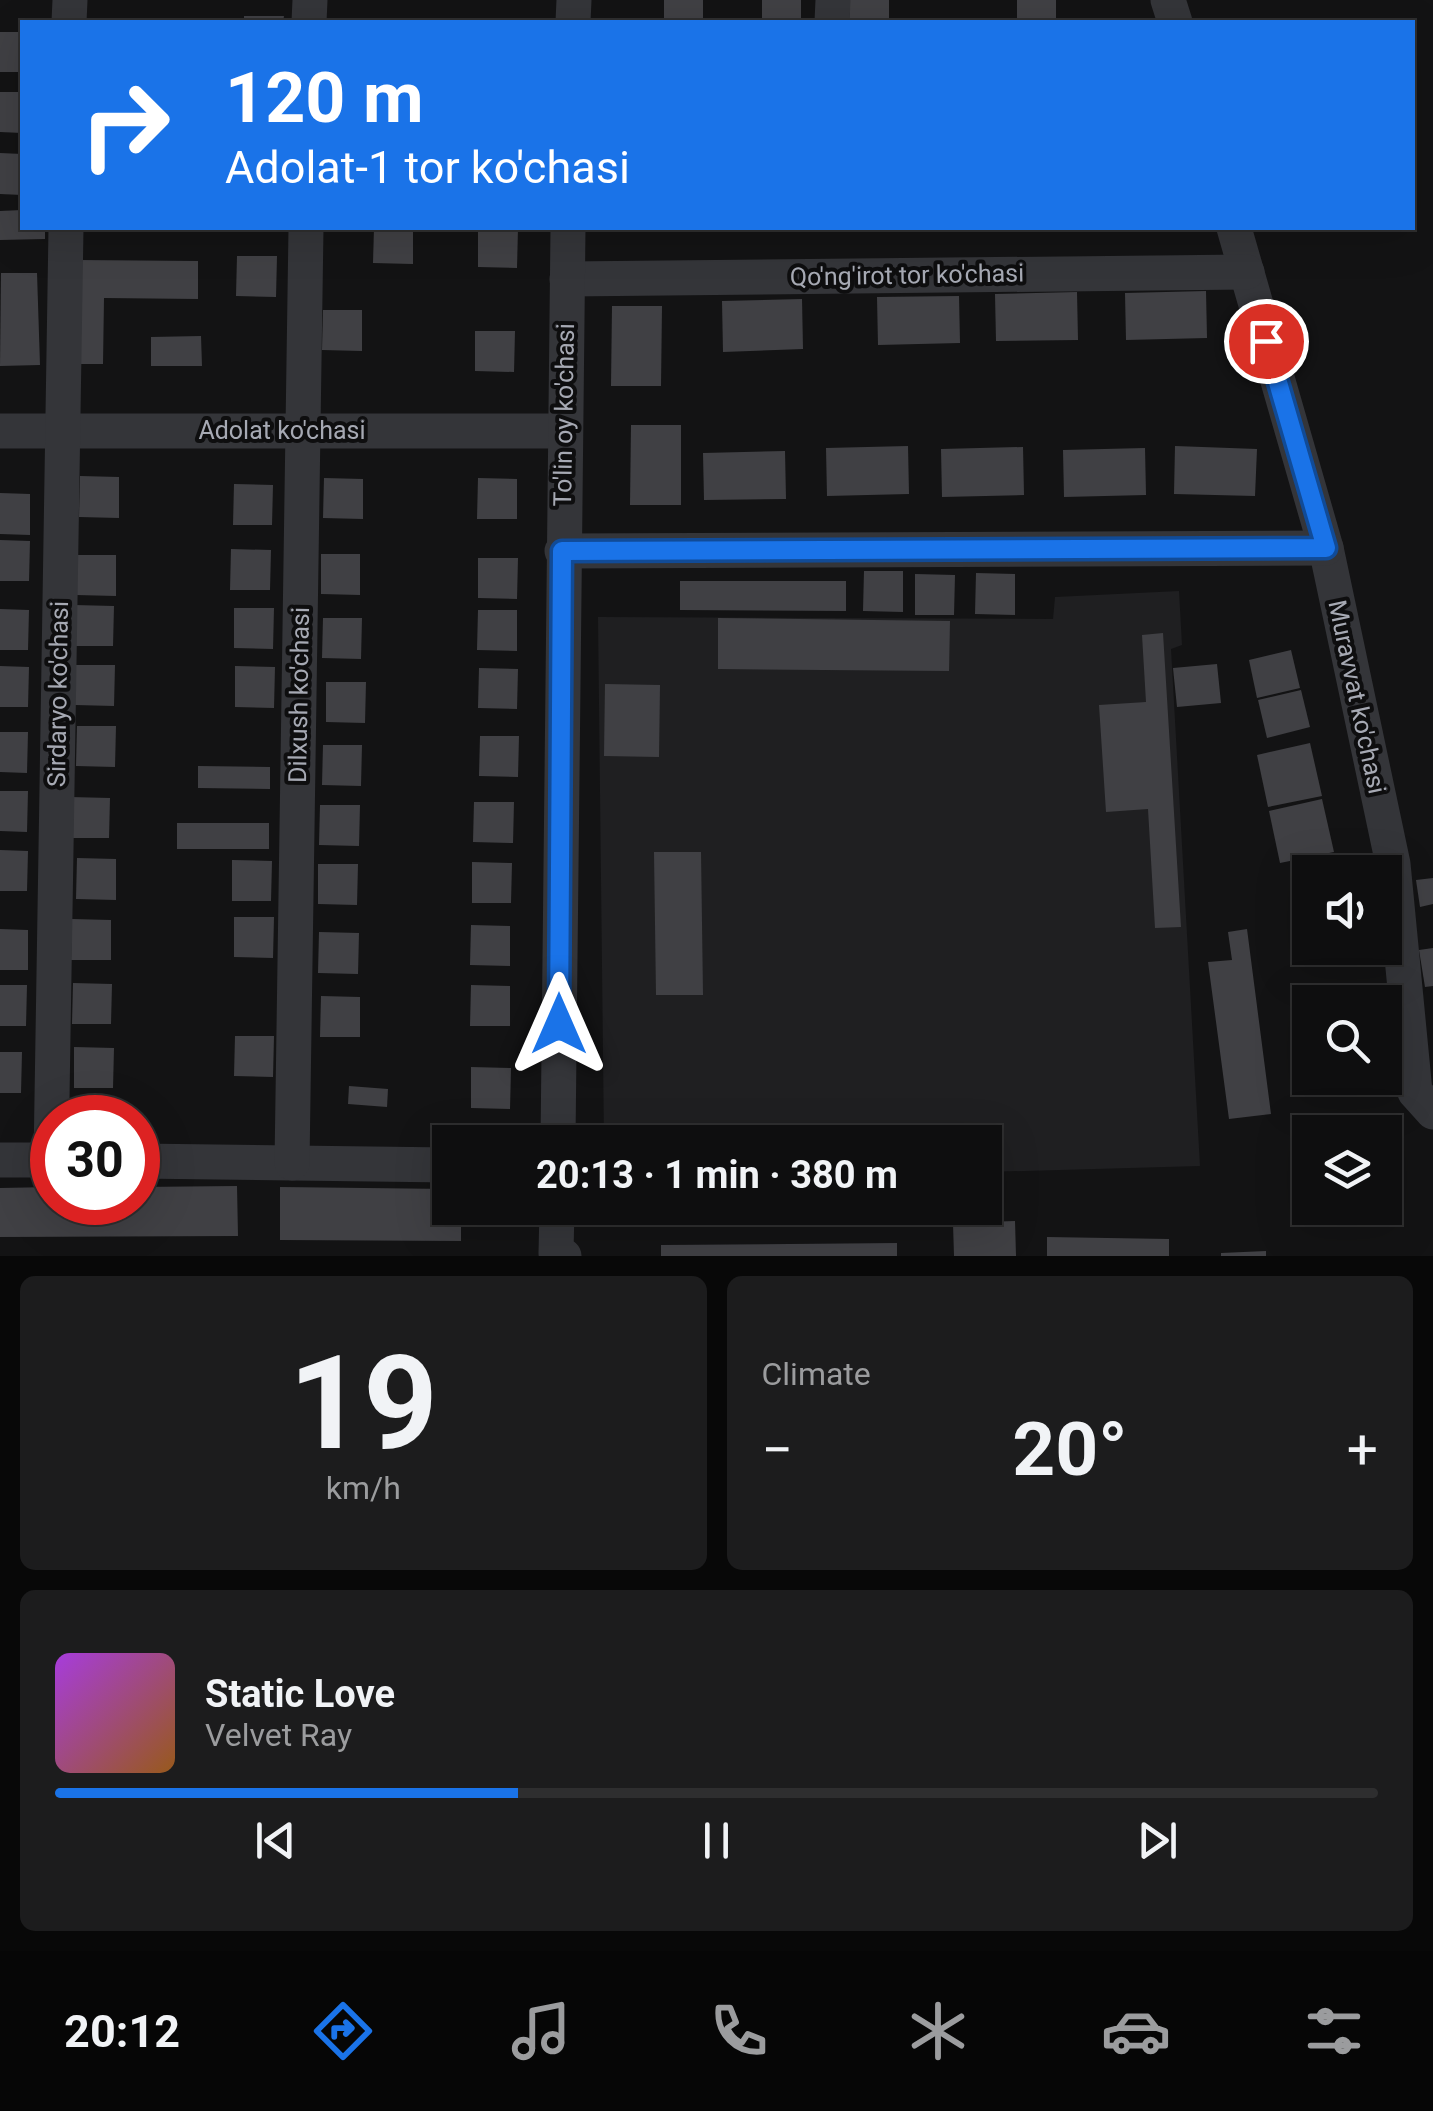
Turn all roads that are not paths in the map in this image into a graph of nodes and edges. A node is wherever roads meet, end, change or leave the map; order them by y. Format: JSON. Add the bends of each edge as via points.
{"nodes":[{"id":1,"x":66,"y":230,"type":"edge"},
{"id":2,"x":306,"y":230,"type":"edge"},
{"id":3,"x":568,"y":230,"type":"edge"},
{"id":4,"x":1235,"y":230,"type":"edge"},
{"id":5,"x":1247,"y":272,"type":"junction"},
{"id":6,"x":567,"y":279,"type":"junction"},
{"id":7,"x":304,"y":429,"type":"junction"},
{"id":8,"x":62,"y":430,"type":"junction"},
{"id":9,"x":563,"y":431,"type":"junction"},
{"id":10,"x":0,"y":432,"type":"edge"},
{"id":11,"x":1326,"y":548,"type":"junction"},
{"id":12,"x":562,"y":551,"type":"junction"},
{"id":13,"x":53,"y":1095,"type":"edge"},
{"id":14,"x":1433,"y":1112,"type":"edge"},
{"id":15,"x":558,"y":1125,"type":"edge"},
{"id":16,"x":0,"y":1160,"type":"edge"},
{"id":17,"x":30,"y":1160,"type":"edge"},
{"id":18,"x":160,"y":1161,"type":"edge"},
{"id":19,"x":292,"y":1163,"type":"junction"},
{"id":20,"x":432,"y":1166,"type":"edge"},
{"id":21,"x":558,"y":1225,"type":"edge"},
{"id":22,"x":560,"y":1254,"type":"edge"}],
"edges":[{"from":1,"to":8,"type":"street","name":"Sirdaryo ko'chasi"},
{"from":2,"to":7,"type":"street","name":"Dilxush ko'chasi"},
{"from":3,"to":6,"type":"street","name":"To'lin oy ko'chasi"},
{"from":4,"to":5,"type":"street","name":"Muravvat ko'chasi"},
{"from":5,"to":6,"type":"street","name":"Qo'ng'irot tor ko'chasi"},
{"from":5,"to":11,"type":"street","name":"Muravvat ko'chasi"},
{"from":6,"to":9,"type":"street","name":"To'lin oy ko'chasi"},
{"from":7,"to":8,"type":"street","name":"Adolat ko'chasi"},
{"from":7,"to":9,"type":"street","name":"Adolat ko'chasi"},
{"from":7,"to":19,"type":"street","name":"Dilxush ko'chasi"},
{"from":8,"to":10,"type":"street","name":"Adolat ko'chasi"},
{"from":8,"to":13,"type":"street","name":"Sirdaryo ko'chasi"},
{"from":9,"to":12,"type":"street","name":"To'lin oy ko'chasi"},
{"from":11,"to":12,"type":"street"},
{"from":11,"to":14,"type":"street","name":"Muravvat ko'chasi","via":[[1393,864],[1415,1092]]},
{"from":12,"to":15,"type":"street","name":"To'lin oy ko'chasi"},
{"from":16,"to":17,"type":"street"},
{"from":18,"to":19,"type":"street"},
{"from":19,"to":20,"type":"street"},
{"from":21,"to":22,"type":"street"}]}
